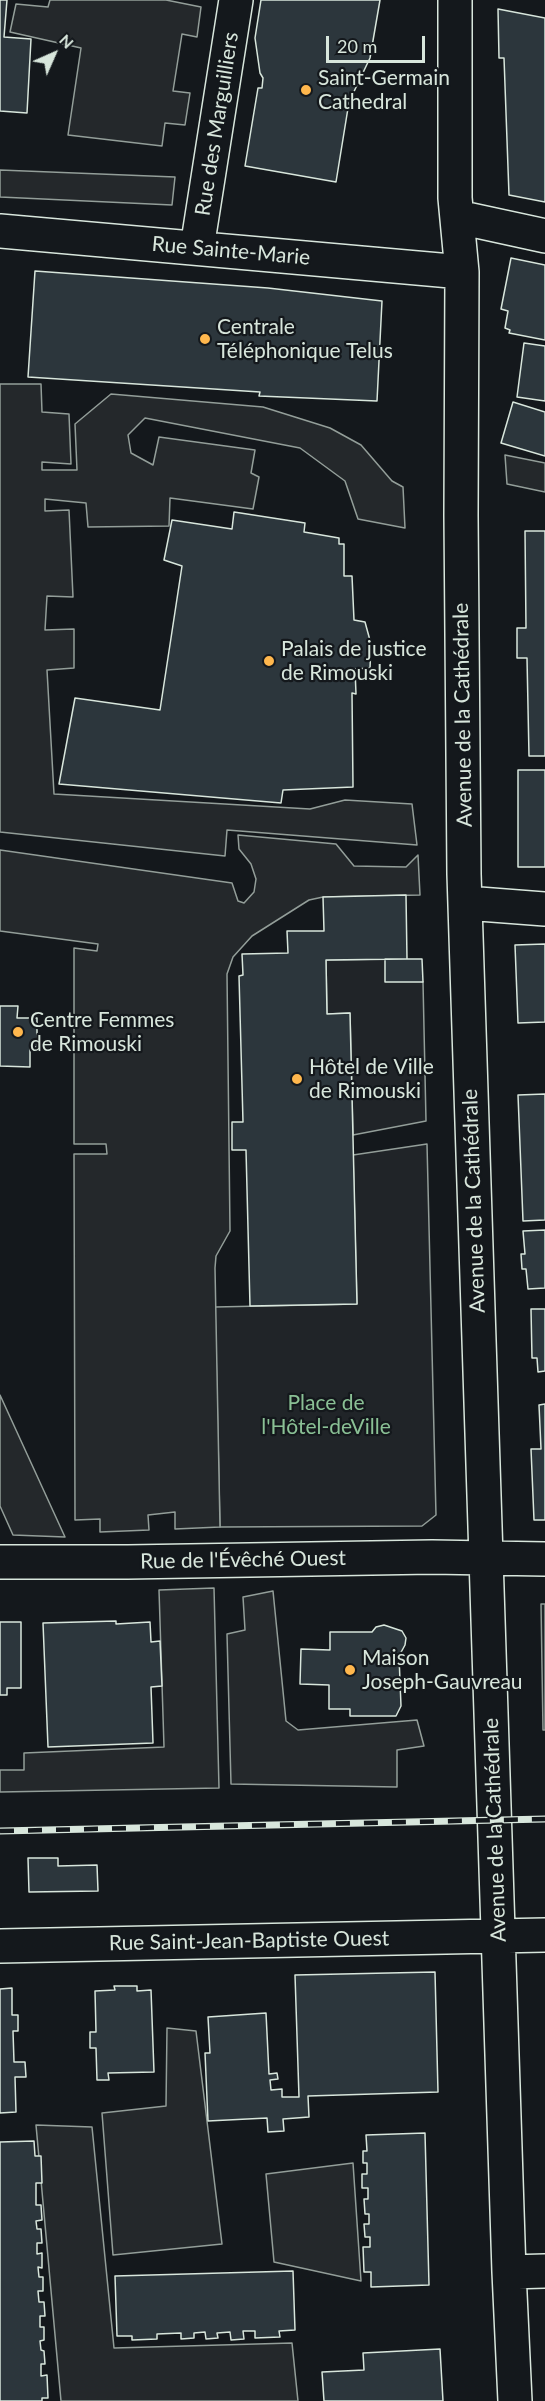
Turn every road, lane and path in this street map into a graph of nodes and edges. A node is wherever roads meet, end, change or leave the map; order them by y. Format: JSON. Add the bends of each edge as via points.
{"nodes":[{"id":1,"x":236,"y":0,"type":"edge"},
{"id":2,"x":455,"y":0,"type":"edge"},
{"id":3,"x":458,"y":217,"type":"junction"},
{"id":4,"x":0,"y":231,"type":"edge"},
{"id":5,"x":545,"y":236,"type":"edge"},
{"id":6,"x":197,"y":248,"type":"junction"},
{"id":7,"x":462,"y":272,"type":"junction"},
{"id":8,"x":466,"y":903,"type":"junction"},
{"id":9,"x":545,"y":909,"type":"edge"},
{"id":10,"x":486,"y":1558,"type":"junction"},
{"id":11,"x":545,"y":1559,"type":"edge"},
{"id":12,"x":0,"y":1562,"type":"edge"},
{"id":13,"x":545,"y":1935,"type":"edge"},
{"id":14,"x":498,"y":1936,"type":"junction"},
{"id":15,"x":0,"y":1946,"type":"edge"},
{"id":16,"x":545,"y":2271,"type":"edge"},
{"id":17,"x":509,"y":2272,"type":"junction"},
{"id":18,"x":515,"y":2401,"type":"edge"}],
"edges":[{"from":1,"to":6,"type":"street","name":"Rue des Marguilliers"},
{"from":2,"to":3,"type":"street","name":"Avenue de la Cathédrale"},
{"from":3,"to":5,"type":"street"},
{"from":3,"to":7,"type":"street","name":"Avenue de la Cathédrale"},
{"from":4,"to":6,"type":"street","name":"Rue Sainte-Marie"},
{"from":6,"to":7,"type":"street","name":"Rue Sainte-Marie"},
{"from":7,"to":8,"type":"street","name":"Avenue de la Cathédrale","via":[[460,515]]},
{"from":8,"to":9,"type":"street"},
{"from":8,"to":10,"type":"street","name":"Avenue de la Cathédrale"},
{"from":10,"to":11,"type":"street","name":"Rue de l'Évêché Ouest"},
{"from":10,"to":12,"type":"street","name":"Rue de l'Évêché Ouest"},
{"from":10,"to":14,"type":"street","name":"Avenue de la Cathédrale"},
{"from":13,"to":14,"type":"street","name":"Rue Saint-Jean-Baptiste Ouest"},
{"from":14,"to":15,"type":"street","name":"Rue Saint-Jean-Baptiste Ouest"},
{"from":14,"to":17,"type":"street","name":"Avenue de la Cathédrale"},
{"from":16,"to":17,"type":"street"},
{"from":17,"to":18,"type":"street","name":"Avenue de la Cathédrale"}]}
